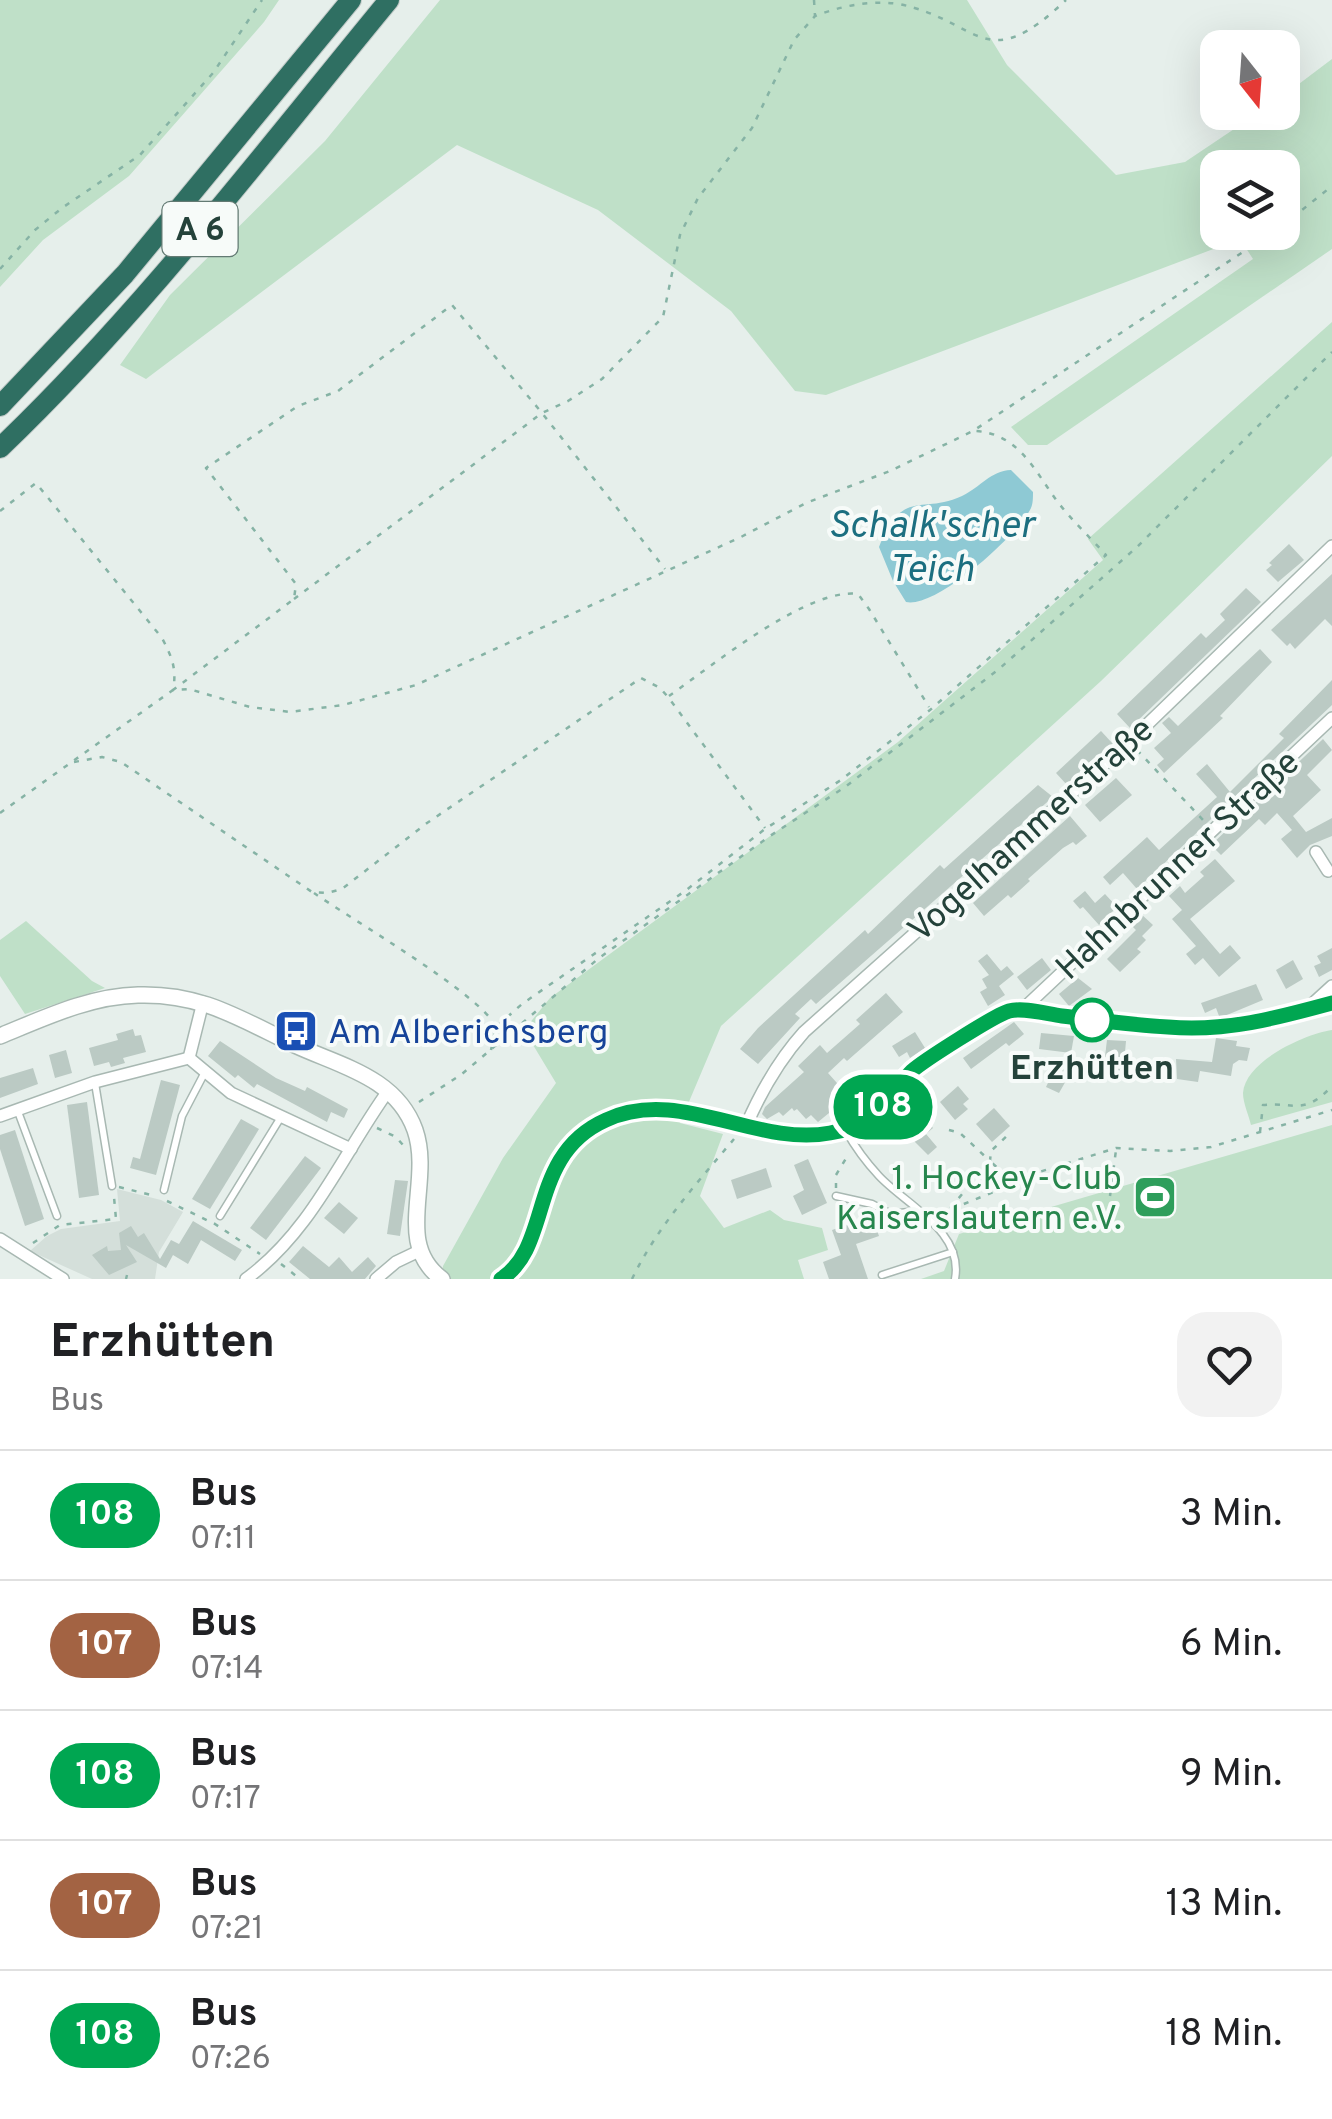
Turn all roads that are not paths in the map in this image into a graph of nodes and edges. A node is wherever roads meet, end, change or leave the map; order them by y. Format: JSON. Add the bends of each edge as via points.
{"nodes":[{"id":1,"x":351,"y":0,"type":"edge"},
{"id":2,"x":388,"y":0,"type":"edge"},
{"id":3,"x":0,"y":406,"type":"edge"},
{"id":4,"x":0,"y":448,"type":"edge"},
{"id":5,"x":1332,"y":546,"type":"edge"},
{"id":6,"x":1332,"y":718,"type":"edge"},
{"id":7,"x":1324,"y":854,"type":"edge"},
{"id":8,"x":1328,"y":871,"type":"dead end"},
{"id":9,"x":1330,"y":992,"type":"edge"},
{"id":10,"x":204,"y":1002,"type":"junction"},
{"id":11,"x":1022,"y":1010,"type":"junction"},
{"id":12,"x":0,"y":1036,"type":"edge"},
{"id":13,"x":189,"y":1058,"type":"junction"},
{"id":14,"x":206,"y":1072,"type":"junction"},
{"id":15,"x":95,"y":1082,"type":"junction"},
{"id":16,"x":388,"y":1091,"type":"junction"},
{"id":17,"x":16,"y":1108,"type":"junction"},
{"id":18,"x":0,"y":1116,"type":"edge"},
{"id":19,"x":281,"y":1117,"type":"junction"},
{"id":20,"x":746,"y":1126,"type":"junction"},
{"id":21,"x":845,"y":1130,"type":"junction"},
{"id":22,"x":351,"y":1149,"type":"junction"},
{"id":23,"x":112,"y":1186,"type":"road end"},
{"id":24,"x":164,"y":1190,"type":"dead end"},
{"id":25,"x":836,"y":1196,"type":"road end"},
{"id":26,"x":918,"y":1211,"type":"junction"},
{"id":27,"x":56,"y":1216,"type":"dead end"},
{"id":28,"x":220,"y":1216,"type":"dead end"},
{"id":29,"x":0,"y":1238,"type":"edge"},
{"id":30,"x":419,"y":1251,"type":"junction"},
{"id":31,"x":953,"y":1252,"type":"junction"},
{"id":32,"x":882,"y":1275,"type":"dead end"},
{"id":33,"x":63,"y":1279,"type":"edge"},
{"id":34,"x":246,"y":1279,"type":"edge"},
{"id":35,"x":376,"y":1279,"type":"edge"},
{"id":36,"x":442,"y":1279,"type":"edge"},
{"id":37,"x":501,"y":1279,"type":"edge"},
{"id":38,"x":955,"y":1279,"type":"edge"}],
"edges":[{"from":1,"to":3,"type":"highway","number":"A 6","via":[[124,274]]},
{"from":2,"to":4,"type":"highway","number":"A 6","via":[[155,285]]},
{"from":5,"to":20,"type":"street","name":"Vogelhammerstraße","via":[[1129,742],[804,1032],[761,1091]]},
{"from":6,"to":11,"type":"street","name":"Hahnbrunner Straße"},
{"from":7,"to":8,"type":"street"},
{"from":9,"to":11,"type":"street","via":[[1307,1010],[1213,1028]]},
{"from":10,"to":12,"type":"street","via":[[118,996]]},
{"from":10,"to":13,"type":"street"},
{"from":10,"to":16,"type":"street"},
{"from":11,"to":21,"type":"street","via":[[1009,1011],[930,1058],[875,1116]]},
{"from":13,"to":14,"type":"street"},
{"from":13,"to":15,"type":"street"},
{"from":14,"to":19,"type":"street","via":[[231,1093]]},
{"from":14,"to":24,"type":"lane","via":[[182,1116]]},
{"from":15,"to":17,"type":"street"},
{"from":15,"to":23,"type":"lane"},
{"from":16,"to":22,"type":"street"},
{"from":16,"to":30,"type":"street","via":[[405,1111],[422,1162]]},
{"from":17,"to":18,"type":"street"},
{"from":17,"to":27,"type":"lane"},
{"from":19,"to":22,"type":"street"},
{"from":19,"to":28,"type":"lane"},
{"from":20,"to":21,"type":"street","via":[[790,1134]]},
{"from":20,"to":37,"type":"street","via":[[662,1110],[631,1112],[588,1130],[556,1165],[524,1255]]},
{"from":21,"to":26,"type":"lane","via":[[880,1177]]},
{"from":22,"to":34,"type":"street","via":[[326,1192]]},
{"from":25,"to":26,"type":"lane","via":[[891,1214]]},
{"from":26,"to":31,"type":"lane"},
{"from":29,"to":33,"type":"street"},
{"from":30,"to":35,"type":"street"},
{"from":30,"to":36,"type":"street"},
{"from":31,"to":32,"type":"lane"},
{"from":31,"to":38,"type":"lane"}]}
